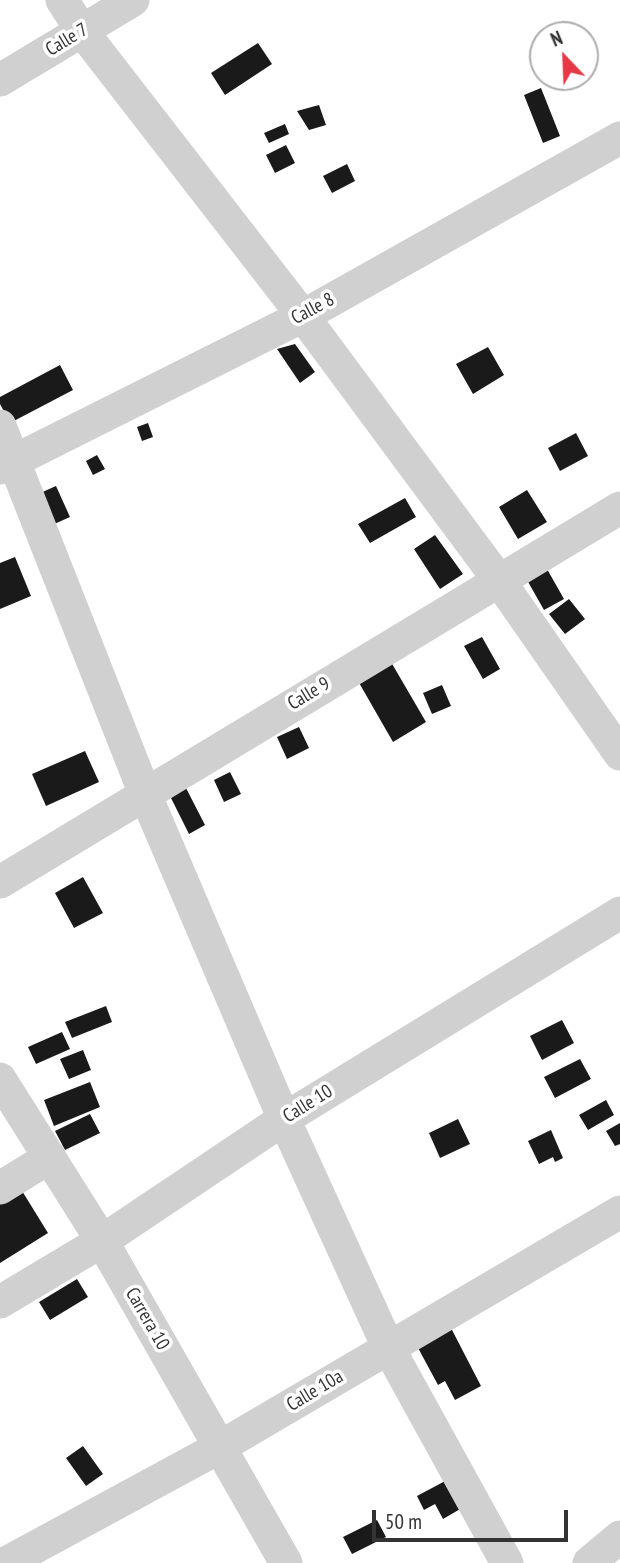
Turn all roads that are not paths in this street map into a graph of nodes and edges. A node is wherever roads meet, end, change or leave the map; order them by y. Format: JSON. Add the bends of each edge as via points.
{"nodes":[{"id":1,"x":62,"y":0,"type":"edge"},
{"id":2,"x":133,"y":0,"type":"edge"},
{"id":3,"x":82,"y":31,"type":"junction"},
{"id":4,"x":0,"y":80,"type":"edge"},
{"id":5,"x":620,"y":138,"type":"edge"},
{"id":6,"x":303,"y":316,"type":"junction"},
{"id":7,"x":0,"y":426,"type":"edge"},
{"id":8,"x":8,"y":463,"type":"edge"},
{"id":9,"x":620,"y":508,"type":"edge"},
{"id":10,"x":498,"y":579,"type":"junction"},
{"id":11,"x":620,"y":754,"type":"edge"},
{"id":12,"x":145,"y":794,"type":"junction"},
{"id":13,"x":0,"y":882,"type":"edge"},
{"id":14,"x":620,"y":913,"type":"edge"},
{"id":15,"x":0,"y":1079,"type":"edge"},
{"id":16,"x":284,"y":1119,"type":"junction"},
{"id":17,"x":50,"y":1157,"type":"junction"},
{"id":18,"x":0,"y":1188,"type":"edge"},
{"id":19,"x":620,"y":1212,"type":"edge"},
{"id":20,"x":102,"y":1241,"type":"junction"},
{"id":21,"x":0,"y":1301,"type":"edge"},
{"id":22,"x":388,"y":1347,"type":"junction"},
{"id":23,"x":220,"y":1447,"type":"junction"},
{"id":24,"x":620,"y":1537,"type":"edge"},
{"id":25,"x":6,"y":1563,"type":"edge"},
{"id":26,"x":286,"y":1563,"type":"edge"},
{"id":27,"x":507,"y":1563,"type":"edge"},
{"id":28,"x":589,"y":1563,"type":"edge"}],
"edges":[{"from":1,"to":3,"type":"street"},
{"from":2,"to":3,"type":"street","name":"Calle 7"},
{"from":3,"to":4,"type":"street","name":"Calle 7"},
{"from":3,"to":6,"type":"street"},
{"from":5,"to":6,"type":"street","name":"Calle 8"},
{"from":6,"to":8,"type":"street","name":"Calle 8"},
{"from":6,"to":10,"type":"street"},
{"from":7,"to":8,"type":"street"},
{"from":8,"to":12,"type":"street"},
{"from":9,"to":10,"type":"street","name":"Calle 9"},
{"from":10,"to":11,"type":"street"},
{"from":10,"to":12,"type":"street","name":"Calle 9"},
{"from":12,"to":13,"type":"street","name":"Calle 9"},
{"from":12,"to":16,"type":"street"},
{"from":14,"to":16,"type":"street","name":"Calle 10"},
{"from":15,"to":17,"type":"street","name":"Carrera 10"},
{"from":16,"to":20,"type":"street","name":"Calle 10"},
{"from":16,"to":22,"type":"street"},
{"from":17,"to":18,"type":"street"},
{"from":17,"to":20,"type":"street","name":"Carrera 10"},
{"from":19,"to":22,"type":"street","name":"Calle 10a"},
{"from":20,"to":21,"type":"street","name":"Calle 10"},
{"from":20,"to":23,"type":"street","name":"Carrera 10"},
{"from":22,"to":23,"type":"street","name":"Calle 10a"},
{"from":22,"to":27,"type":"street"},
{"from":23,"to":25,"type":"street","name":"Calle 10a"},
{"from":23,"to":26,"type":"street","name":"Carrera 10"},
{"from":24,"to":28,"type":"street"}]}
